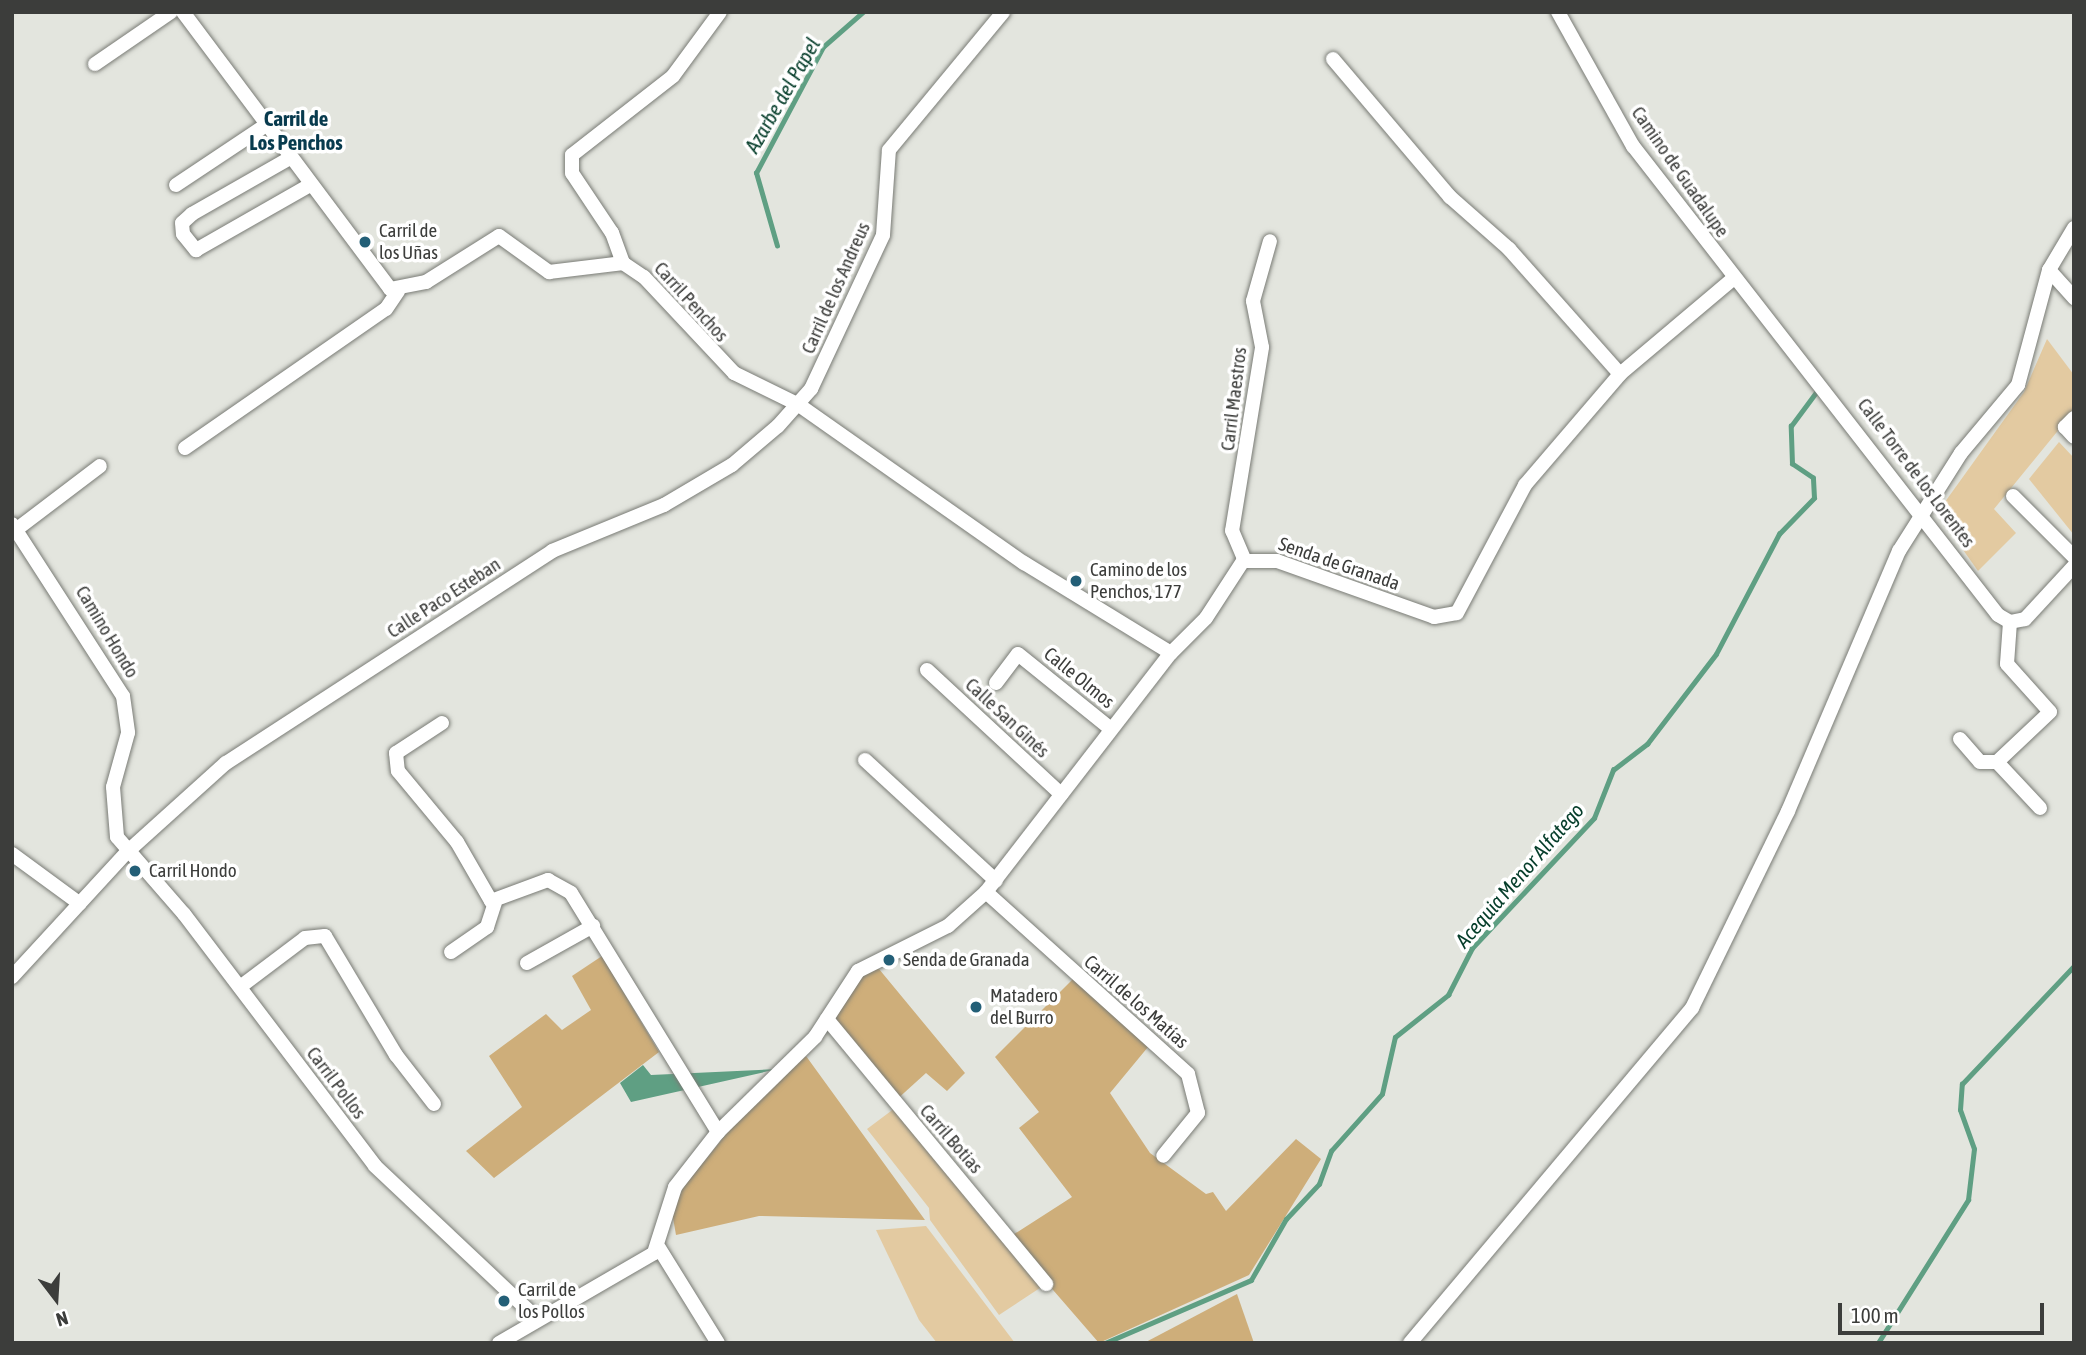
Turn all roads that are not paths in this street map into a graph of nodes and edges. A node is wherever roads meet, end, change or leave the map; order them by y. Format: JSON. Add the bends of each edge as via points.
{"nodes":[{"id":1,"x":171,"y":12,"type":"edge"},
{"id":2,"x":183,"y":12,"type":"edge"},
{"id":3,"x":720,"y":12,"type":"edge"},
{"id":4,"x":1003,"y":12,"type":"edge"},
{"id":5,"x":1558,"y":12,"type":"edge"},
{"id":6,"x":1333,"y":59,"type":"dead end"},
{"id":7,"x":94,"y":64,"type":"dead end"},
{"id":8,"x":266,"y":125,"type":"junction"},
{"id":9,"x":290,"y":158,"type":"junction"},
{"id":10,"x":176,"y":185,"type":"dead end"},
{"id":11,"x":310,"y":185,"type":"junction"},
{"id":12,"x":2074,"y":228,"type":"edge"},
{"id":13,"x":1270,"y":242,"type":"dead end"},
{"id":14,"x":623,"y":263,"type":"junction"},
{"id":15,"x":2049,"y":270,"type":"junction"},
{"id":16,"x":1733,"y":279,"type":"junction"},
{"id":17,"x":398,"y":291,"type":"junction"},
{"id":18,"x":2074,"y":298,"type":"edge"},
{"id":19,"x":1620,"y":374,"type":"junction"},
{"id":20,"x":799,"y":405,"type":"junction"},
{"id":21,"x":185,"y":448,"type":"dead end"},
{"id":22,"x":100,"y":466,"type":"dead end"},
{"id":23,"x":2013,"y":496,"type":"dead end"},
{"id":24,"x":1924,"y":513,"type":"junction"},
{"id":25,"x":15,"y":527,"type":"edge"},
{"id":26,"x":2074,"y":557,"type":"edge"},
{"id":27,"x":1245,"y":561,"type":"junction"},
{"id":28,"x":2074,"y":566,"type":"edge"},
{"id":29,"x":2010,"y":622,"type":"junction"},
{"id":30,"x":1171,"y":653,"type":"junction"},
{"id":31,"x":927,"y":670,"type":"dead end"},
{"id":32,"x":996,"y":683,"type":"dead end"},
{"id":33,"x":442,"y":723,"type":"dead end"},
{"id":34,"x":1111,"y":729,"type":"junction"},
{"id":35,"x":1960,"y":739,"type":"dead end"},
{"id":36,"x":865,"y":760,"type":"dead end"},
{"id":37,"x":1997,"y":762,"type":"junction"},
{"id":38,"x":1061,"y":794,"type":"junction"},
{"id":39,"x":2040,"y":808,"type":"dead end"},
{"id":40,"x":127,"y":852,"type":"junction"},
{"id":41,"x":12,"y":854,"type":"edge"},
{"id":42,"x":996,"y":881,"type":"junction"},
{"id":43,"x":986,"y":892,"type":"junction"},
{"id":44,"x":495,"y":903,"type":"junction"},
{"id":45,"x":80,"y":904,"type":"junction"},
{"id":46,"x":593,"y":926,"type":"junction"},
{"id":47,"x":451,"y":952,"type":"dead end"},
{"id":48,"x":527,"y":963,"type":"dead end"},
{"id":49,"x":12,"y":976,"type":"edge"},
{"id":50,"x":240,"y":987,"type":"junction"},
{"id":51,"x":827,"y":1018,"type":"junction"},
{"id":52,"x":434,"y":1104,"type":"dead end"},
{"id":53,"x":718,"y":1132,"type":"junction"},
{"id":54,"x":1163,"y":1156,"type":"dead end"},
{"id":55,"x":659,"y":1248,"type":"junction"},
{"id":56,"x":1046,"y":1284,"type":"dead end"},
{"id":57,"x":535,"y":1317,"type":"junction"},
{"id":58,"x":499,"y":1343,"type":"edge"},
{"id":59,"x":718,"y":1343,"type":"edge"},
{"id":60,"x":1410,"y":1343,"type":"edge"}],
"edges":[{"from":1,"to":7,"type":"street"},
{"from":2,"to":8,"type":"street"},
{"from":3,"to":14,"type":"street","via":[[673,76],[572,155],[572,173],[612,233]]},
{"from":4,"to":20,"type":"street","name":"Carril de los Andreus","via":[[889,150],[883,235]]},
{"from":5,"to":16,"type":"street","name":"Camino de Guadalupe","via":[[1633,146]]},
{"from":6,"to":19,"type":"street","via":[[1450,197],[1509,249]]},
{"from":8,"to":9,"type":"street"},
{"from":8,"to":10,"type":"street"},
{"from":9,"to":11,"type":"street"},
{"from":9,"to":11,"type":"street","via":[[192,214],[182,223],[183,234],[196,250]]},
{"from":11,"to":17,"type":"street","via":[[386,286]]},
{"from":12,"to":15,"type":"street"},
{"from":13,"to":27,"type":"street","name":"Carril Maestros","via":[[1253,300],[1260,360],[1232,531]]},
{"from":14,"to":17,"type":"street","name":"Carril Penchos","via":[[549,272],[499,236],[426,282]]},
{"from":14,"to":20,"type":"street","name":"Carril Penchos","via":[[644,277],[722,364]]},
{"from":15,"to":18,"type":"street"},
{"from":15,"to":24,"type":"street","via":[[2018,385],[1961,453]]},
{"from":16,"to":19,"type":"street","name":"Senda de Granada"},
{"from":16,"to":24,"type":"street","name":"Calle Torre de los Lorentes"},
{"from":17,"to":21,"type":"street","via":[[386,309]]},
{"from":19,"to":27,"type":"street","name":"Senda de Granada","via":[[1525,485],[1457,613],[1434,617],[1277,561]]},
{"from":20,"to":30,"type":"street","name":"Carril Penchos","via":[[1024,564]]},
{"from":20,"to":40,"type":"street","name":"Calle Paco Esteban","via":[[705,482],[552,551],[300,713],[202,782]]},
{"from":22,"to":25,"type":"street"},
{"from":23,"to":26,"type":"street"},
{"from":24,"to":29,"type":"street","name":"Calle Torre de los Lorentes"},
{"from":24,"to":60,"type":"street","via":[[1899,551],[1788,811],[1692,1009]]},
{"from":25,"to":40,"type":"street","name":"Camino Hondo","via":[[123,696],[128,733],[111,814]]},
{"from":27,"to":30,"type":"street","via":[[1206,618]]},
{"from":28,"to":29,"type":"street","via":[[2025,619]]},
{"from":29,"to":37,"type":"street","via":[[2007,664],[2050,712]]},
{"from":30,"to":34,"type":"street"},
{"from":31,"to":38,"type":"street","name":"Calle San Ginés"},
{"from":32,"to":34,"type":"street","name":"Calle Olmos","via":[[1018,654]]},
{"from":33,"to":44,"type":"street","via":[[396,753],[395,765]]},
{"from":34,"to":38,"type":"street"},
{"from":35,"to":37,"type":"street","via":[[1980,762]]},
{"from":36,"to":42,"type":"street"},
{"from":37,"to":39,"type":"street"},
{"from":38,"to":42,"type":"street"},
{"from":40,"to":45,"type":"street","name":"Calle Paco Esteban"},
{"from":40,"to":50,"type":"street","name":"Carril Pollos"},
{"from":41,"to":45,"type":"street"},
{"from":42,"to":43,"type":"street"},
{"from":43,"to":51,"type":"street","via":[[948,926],[858,971]]},
{"from":43,"to":54,"type":"street","name":"Carril de los Matías","via":[[1188,1073],[1198,1113]]},
{"from":44,"to":46,"type":"street","via":[[540,881],[554,881],[572,893]]},
{"from":44,"to":47,"type":"street","via":[[487,927]]},
{"from":45,"to":49,"type":"street","name":"Calle Paco Esteban"},
{"from":46,"to":48,"type":"street"},
{"from":46,"to":53,"type":"street"},
{"from":50,"to":52,"type":"street","via":[[305,938],[325,936],[396,1055]]},
{"from":50,"to":57,"type":"street","name":"Carril Pollos","via":[[375,1166]]},
{"from":51,"to":53,"type":"street"},
{"from":51,"to":56,"type":"street","name":"Carril Botias"},
{"from":53,"to":55,"type":"street","via":[[675,1187]]},
{"from":55,"to":57,"type":"street"},
{"from":55,"to":59,"type":"street"},
{"from":57,"to":58,"type":"street"}]}
